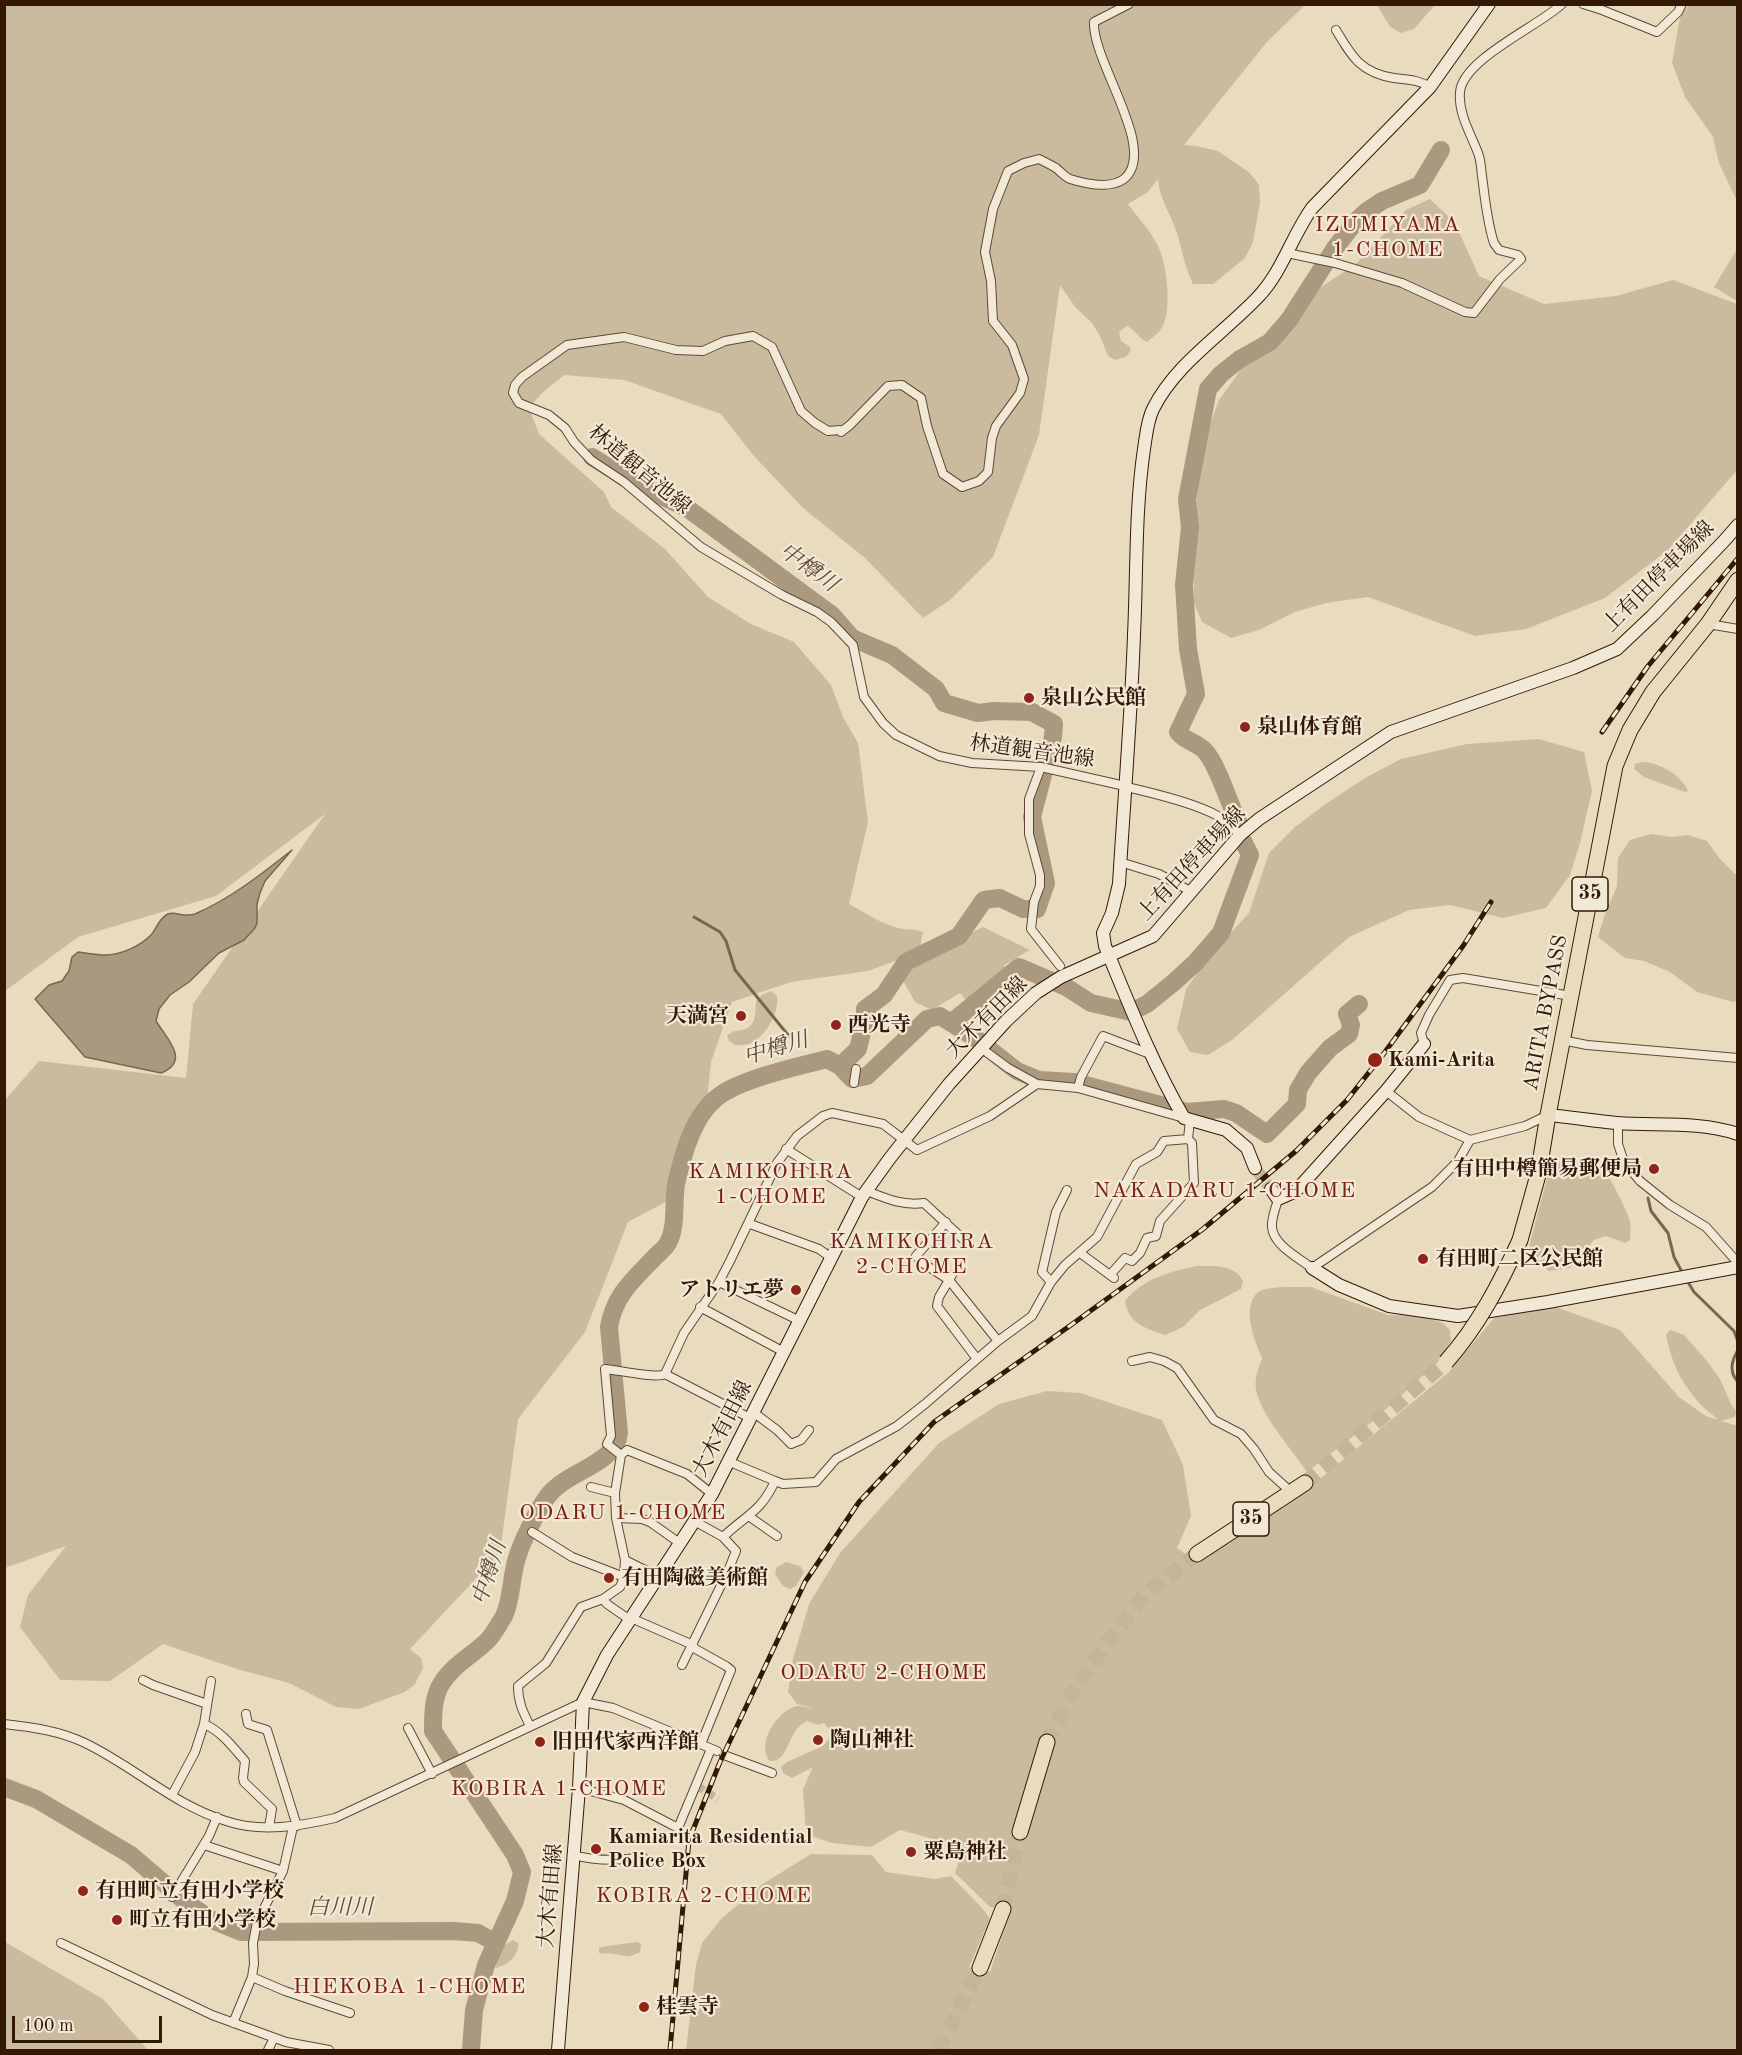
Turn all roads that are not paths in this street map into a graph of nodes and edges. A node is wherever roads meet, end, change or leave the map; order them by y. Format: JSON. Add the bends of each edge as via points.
{"nodes":[{"id":1,"x":1129,"y":4,"type":"edge"},
{"id":2,"x":1489,"y":4,"type":"edge"},
{"id":3,"x":1562,"y":4,"type":"edge"},
{"id":4,"x":1583,"y":4,"type":"edge"},
{"id":5,"x":1682,"y":4,"type":"edge"},
{"id":6,"x":1336,"y":30,"type":"dead end"},
{"id":7,"x":1430,"y":87,"type":"junction"},
{"id":8,"x":1287,"y":253,"type":"junction"},
{"id":9,"x":1737,"y":525,"type":"edge"},
{"id":10,"x":1737,"y":580,"type":"edge"},
{"id":11,"x":1708,"y":624,"type":"junction"},
{"id":12,"x":1737,"y":629,"type":"edge"},
{"id":13,"x":1041,"y":767,"type":"junction"},
{"id":14,"x":1125,"y":786,"type":"junction"},
{"id":15,"x":1240,"y":835,"type":"junction"},
{"id":16,"x":1120,"y":862,"type":"junction"},
{"id":17,"x":1192,"y":892,"type":"junction"},
{"id":18,"x":1110,"y":956,"type":"junction"},
{"id":19,"x":1060,"y":966,"type":"dead end"},
{"id":20,"x":1571,"y":996,"type":"junction"},
{"id":21,"x":1562,"y":1040,"type":"junction"},
{"id":22,"x":1424,"y":1044,"type":"joint"},
{"id":23,"x":981,"y":1048,"type":"junction"},
{"id":24,"x":1150,"y":1054,"type":"junction"},
{"id":25,"x":1737,"y":1058,"type":"edge"},
{"id":26,"x":856,"y":1069,"type":"dead end"},
{"id":27,"x":854,"y":1083,"type":"dead end"},
{"id":28,"x":1037,"y":1084,"type":"junction"},
{"id":29,"x":1078,"y":1087,"type":"junction"},
{"id":30,"x":1386,"y":1091,"type":"junction"},
{"id":31,"x":1548,"y":1115,"type":"junction"},
{"id":32,"x":1187,"y":1119,"type":"junction"},
{"id":33,"x":1618,"y":1123,"type":"junction"},
{"id":34,"x":1737,"y":1134,"type":"edge"},
{"id":35,"x":1188,"y":1139,"type":"junction"},
{"id":36,"x":904,"y":1140,"type":"junction"},
{"id":37,"x":1470,"y":1140,"type":"junction"},
{"id":38,"x":786,"y":1149,"type":"junction"},
{"id":39,"x":1255,"y":1168,"type":"tunnel mouth"},
{"id":40,"x":1067,"y":1190,"type":"dead end"},
{"id":41,"x":864,"y":1194,"type":"junction"},
{"id":42,"x":1275,"y":1194,"type":"joint"},
{"id":43,"x":946,"y":1222,"type":"junction"},
{"id":44,"x":750,"y":1224,"type":"junction"},
{"id":45,"x":963,"y":1239,"type":"dead end"},
{"id":46,"x":1080,"y":1253,"type":"junction"},
{"id":47,"x":830,"y":1257,"type":"junction"},
{"id":48,"x":1737,"y":1265,"type":"edge"},
{"id":49,"x":1312,"y":1268,"type":"junction"},
{"id":50,"x":951,"y":1277,"type":"junction"},
{"id":51,"x":719,"y":1282,"type":"junction"},
{"id":52,"x":1051,"y":1282,"type":"junction"},
{"id":53,"x":700,"y":1307,"type":"junction"},
{"id":54,"x":800,"y":1321,"type":"junction"},
{"id":55,"x":998,"y":1341,"type":"junction"},
{"id":56,"x":784,"y":1352,"type":"junction"},
{"id":57,"x":977,"y":1359,"type":"junction"},
{"id":58,"x":1132,"y":1361,"type":"dead end"},
{"id":59,"x":1446,"y":1362,"type":"tunnel mouth"},
{"id":60,"x":665,"y":1374,"type":"junction"},
{"id":61,"x":752,"y":1415,"type":"junction"},
{"id":62,"x":809,"y":1430,"type":"dead end"},
{"id":63,"x":619,"y":1454,"type":"junction"},
{"id":64,"x":730,"y":1462,"type":"junction"},
{"id":65,"x":775,"y":1481,"type":"junction"},
{"id":66,"x":1305,"y":1483,"type":"tunnel mouth"},
{"id":67,"x":591,"y":1486,"type":"dead end"},
{"id":68,"x":1291,"y":1492,"type":"junction"},
{"id":69,"x":615,"y":1494,"type":"junction"},
{"id":70,"x":712,"y":1494,"type":"junction"},
{"id":71,"x":750,"y":1517,"type":"junction"},
{"id":72,"x":616,"y":1518,"type":"junction"},
{"id":73,"x":696,"y":1522,"type":"junction"},
{"id":74,"x":532,"y":1532,"type":"dead end"},
{"id":75,"x":777,"y":1536,"type":"dead end"},
{"id":76,"x":723,"y":1537,"type":"junction"},
{"id":77,"x":681,"y":1544,"type":"junction"},
{"id":78,"x":1197,"y":1554,"type":"tunnel mouth"},
{"id":79,"x":625,"y":1560,"type":"junction"},
{"id":80,"x":624,"y":1576,"type":"junction"},
{"id":81,"x":659,"y":1577,"type":"junction"},
{"id":82,"x":603,"y":1599,"type":"junction"},
{"id":83,"x":631,"y":1619,"type":"junction"},
{"id":84,"x":693,"y":1646,"type":"junction"},
{"id":85,"x":682,"y":1665,"type":"dead end"},
{"id":86,"x":143,"y":1680,"type":"dead end"},
{"id":87,"x":211,"y":1681,"type":"dead end"},
{"id":88,"x":583,"y":1702,"type":"junction"},
{"id":89,"x":207,"y":1704,"type":"junction"},
{"id":90,"x":246,"y":1714,"type":"dead end"},
{"id":91,"x":4,"y":1724,"type":"edge"},
{"id":92,"x":204,"y":1724,"type":"junction"},
{"id":93,"x":530,"y":1726,"type":"junction"},
{"id":94,"x":408,"y":1728,"type":"dead end"},
{"id":95,"x":1047,"y":1743,"type":"tunnel mouth"},
{"id":96,"x":701,"y":1744,"type":"junction"},
{"id":97,"x":718,"y":1751,"type":"junction"},
{"id":98,"x":772,"y":1773,"type":"dead end"},
{"id":99,"x":432,"y":1774,"type":"junction"},
{"id":100,"x":579,"y":1788,"type":"junction"},
{"id":101,"x":172,"y":1795,"type":"junction"},
{"id":102,"x":217,"y":1817,"type":"junction"},
{"id":103,"x":269,"y":1827,"type":"junction"},
{"id":104,"x":295,"y":1827,"type":"junction"},
{"id":105,"x":1020,"y":1832,"type":"tunnel mouth"},
{"id":106,"x":204,"y":1845,"type":"junction"},
{"id":107,"x":573,"y":1855,"type":"junction"},
{"id":108,"x":643,"y":1857,"type":"dead end"},
{"id":109,"x":283,"y":1871,"type":"junction"},
{"id":110,"x":172,"y":1897,"type":"dead end"},
{"id":111,"x":1003,"y":1909,"type":"tunnel mouth"},
{"id":112,"x":61,"y":1943,"type":"dead end"},
{"id":113,"x":980,"y":1968,"type":"tunnel mouth"},
{"id":114,"x":252,"y":1977,"type":"junction"},
{"id":115,"x":350,"y":2013,"type":"dead end"},
{"id":116,"x":233,"y":2023,"type":"junction"},
{"id":117,"x":274,"y":2038,"type":"junction"},
{"id":118,"x":268,"y":2050,"type":"edge"},
{"id":119,"x":329,"y":2050,"type":"edge"},
{"id":120,"x":558,"y":2050,"type":"edge"}],
"edges":[{"from":1,"to":13,"type":"street","name":"林道観音池線","via":[[1094,22],[1094,33],[1135,146],[1132,169],[1123,180],[1107,186],[1068,179],[1039,159],[1024,163],[1008,171],[993,209],[985,252],[993,321],[1012,345],[1024,379],[1020,393],[996,426],[988,472],[980,481],[962,487],[943,474],[921,398],[902,385],[888,386],[841,432],[828,431],[815,423],[801,411],[772,347],[753,336],[725,340],[703,351],[676,350],[624,337],[567,345],[522,377],[513,393],[519,403],[549,415],[565,428],[591,460],[624,482],[701,547],[831,622],[853,645],[864,697],[896,735],[939,756],[972,763]]},
{"from":2,"to":7,"type":"main road"},
{"from":3,"to":8,"type":"street","via":[[1509,38],[1463,81],[1460,102],[1469,136],[1479,154],[1494,243],[1499,250],[1521,259],[1474,313],[1402,283]]},
{"from":4,"to":5,"type":"street","via":[[1657,32]]},
{"from":6,"to":7,"type":"street","via":[[1351,55],[1372,73],[1418,80]]},
{"from":7,"to":8,"type":"main road","via":[[1312,208]]},
{"from":8,"to":14,"type":"main road","via":[[1259,297],[1175,377],[1152,410],[1140,479]]},
{"from":9,"to":15,"type":"main road","name":"上有田停車場線","via":[[1617,649],[1391,732]]},
{"from":10,"to":11,"type":"highway","name":"ARITA BYPASS","number":"35"},
{"from":11,"to":12,"type":"street"},
{"from":11,"to":20,"type":"highway","name":"ARITA BYPASS","number":"35","via":[[1653,692],[1630,730],[1615,766]]},
{"from":13,"to":14,"type":"street","name":"林道観音池線"},
{"from":13,"to":14,"type":"street"},
{"from":13,"to":19,"type":"street","via":[[1029,799],[1029,834],[1040,875],[1031,929]]},
{"from":14,"to":15,"type":"street","via":[[1216,815]]},
{"from":14,"to":16,"type":"main road"},
{"from":15,"to":17,"type":"main road","name":"上有田停車場線"},
{"from":16,"to":17,"type":"street","via":[[1159,874]]},
{"from":16,"to":18,"type":"main road","via":[[1117,894],[1103,933]]},
{"from":17,"to":18,"type":"main road","name":"上有田停車場線","via":[[1153,936]]},
{"from":18,"to":23,"type":"main road","name":"大木有田線","via":[[1061,977],[1036,993]]},
{"from":18,"to":24,"type":"main road"},
{"from":20,"to":21,"type":"highway","name":"ARITA BYPASS","number":"35"},
{"from":20,"to":22,"type":"street","via":[[1463,978],[1450,980],[1421,1033]]},
{"from":21,"to":25,"type":"street"},
{"from":21,"to":31,"type":"highway","name":"ARITA BYPASS","number":"35"},
{"from":22,"to":30,"type":"main road"},
{"from":23,"to":28,"type":"street"},
{"from":23,"to":36,"type":"main road","name":"大木有田線"},
{"from":24,"to":29,"type":"street","via":[[1103,1036]]},
{"from":24,"to":32,"type":"main road"},
{"from":26,"to":27,"type":"street"},
{"from":28,"to":29,"type":"street"},
{"from":28,"to":36,"type":"street","via":[[990,1116],[917,1150]]},
{"from":29,"to":32,"type":"street"},
{"from":30,"to":37,"type":"street","via":[[1419,1117]]},
{"from":30,"to":42,"type":"main road","via":[[1296,1191]]},
{"from":31,"to":33,"type":"main road"},
{"from":31,"to":37,"type":"street","via":[[1526,1126]]},
{"from":31,"to":59,"type":"highway","name":"ARITA BYPASS","number":"35","bridge":true,"via":[[1538,1175],[1520,1240],[1488,1305]]},
{"from":32,"to":35,"type":"street"},
{"from":32,"to":39,"type":"main road","via":[[1226,1130],[1247,1148]]},
{"from":33,"to":34,"type":"main road","via":[[1723,1129]]},
{"from":33,"to":48,"type":"street","via":[[1618,1144],[1624,1162],[1670,1205],[1706,1227]]},
{"from":35,"to":46,"type":"street","via":[[1164,1142],[1157,1152],[1136,1164],[1097,1237]]},
{"from":35,"to":46,"type":"street","via":[[1192,1143],[1194,1183],[1160,1221],[1156,1236],[1143,1239],[1140,1253],[1132,1262],[1125,1258],[1112,1276]]},
{"from":36,"to":38,"type":"street","via":[[883,1124],[832,1113],[797,1136]]},
{"from":36,"to":41,"type":"main road","name":"大木有田線"},
{"from":37,"to":49,"type":"street","via":[[1458,1161],[1432,1187]]},
{"from":38,"to":41,"type":"street"},
{"from":38,"to":44,"type":"street"},
{"from":40,"to":52,"type":"street","via":[[1056,1212],[1042,1272]]},
{"from":41,"to":43,"type":"street","via":[[909,1205],[924,1203]]},
{"from":41,"to":47,"type":"main road","name":"大木有田線"},
{"from":42,"to":49,"type":"street","via":[[1272,1229],[1276,1239]]},
{"from":43,"to":45,"type":"street"},
{"from":43,"to":50,"type":"street","via":[[916,1256]]},
{"from":44,"to":47,"type":"street","via":[[819,1249]]},
{"from":44,"to":51,"type":"street"},
{"from":46,"to":52,"type":"street"},
{"from":47,"to":54,"type":"main road","name":"大木有田線"},
{"from":48,"to":49,"type":"main road","via":[[1458,1316],[1389,1306],[1339,1285]]},
{"from":50,"to":55,"type":"street"},
{"from":50,"to":57,"type":"street","via":[[937,1306]]},
{"from":51,"to":53,"type":"street"},
{"from":51,"to":54,"type":"street"},
{"from":52,"to":55,"type":"street","via":[[1032,1316]]},
{"from":53,"to":56,"type":"street"},
{"from":53,"to":60,"type":"street"},
{"from":54,"to":56,"type":"main road","name":"大木有田線"},
{"from":55,"to":57,"type":"street"},
{"from":56,"to":61,"type":"main road","name":"大木有田線"},
{"from":57,"to":65,"type":"street","via":[[897,1426],[836,1459],[816,1482]]},
{"from":58,"to":68,"type":"street","via":[[1150,1357],[1177,1368],[1214,1420],[1241,1434],[1269,1472]]},
{"from":60,"to":61,"type":"street"},
{"from":60,"to":63,"type":"street","via":[[660,1377],[606,1369],[611,1436],[607,1444]]},
{"from":61,"to":62,"type":"street","via":[[791,1444]]},
{"from":61,"to":64,"type":"main road","name":"大木有田線"},
{"from":63,"to":69,"type":"street"},
{"from":63,"to":70,"type":"street","via":[[627,1450],[687,1474]]},
{"from":64,"to":65,"type":"street"},
{"from":64,"to":70,"type":"main road","name":"大木有田線"},
{"from":65,"to":71,"type":"street","via":[[769,1496]]},
{"from":66,"to":68,"type":"highway","number":"35"},
{"from":67,"to":69,"type":"street"},
{"from":68,"to":78,"type":"highway","number":"35"},
{"from":69,"to":72,"type":"street"},
{"from":70,"to":73,"type":"main road","name":"大木有田線"},
{"from":71,"to":75,"type":"street"},
{"from":71,"to":76,"type":"street"},
{"from":72,"to":77,"type":"street","via":[[650,1522]]},
{"from":72,"to":79,"type":"street"},
{"from":73,"to":76,"type":"street"},
{"from":73,"to":77,"type":"main road","name":"大木有田線"},
{"from":74,"to":80,"type":"street","via":[[572,1557]]},
{"from":76,"to":84,"type":"street","via":[[736,1551]]},
{"from":77,"to":81,"type":"main road","name":"大木有田線"},
{"from":79,"to":80,"type":"street"},
{"from":79,"to":81,"type":"street"},
{"from":80,"to":82,"type":"street","via":[[620,1587]]},
{"from":81,"to":83,"type":"main road","name":"大木有田線"},
{"from":82,"to":83,"type":"street"},
{"from":82,"to":93,"type":"street","via":[[581,1607],[546,1663],[518,1686],[521,1709]]},
{"from":83,"to":84,"type":"street"},
{"from":83,"to":88,"type":"main road","name":"大木有田線"},
{"from":84,"to":85,"type":"street"},
{"from":84,"to":96,"type":"street","via":[[731,1670]]},
{"from":86,"to":89,"type":"street"},
{"from":87,"to":89,"type":"street"},
{"from":88,"to":93,"type":"street"},
{"from":88,"to":96,"type":"street","via":[[613,1708]]},
{"from":88,"to":100,"type":"main road","name":"大木有田線"},
{"from":89,"to":92,"type":"street"},
{"from":90,"to":104,"type":"street","via":[[248,1724],[267,1730]]},
{"from":91,"to":101,"type":"street","via":[[54,1732],[85,1743]]},
{"from":92,"to":101,"type":"street","via":[[195,1752]]},
{"from":92,"to":103,"type":"street","via":[[212,1727],[245,1761],[244,1782],[272,1809]]},
{"from":93,"to":99,"type":"street"},
{"from":94,"to":99,"type":"street"},
{"from":95,"to":105,"type":"highway"},
{"from":96,"to":97,"type":"street"},
{"from":97,"to":98,"type":"street"},
{"from":97,"to":100,"type":"street","via":[[678,1828],[624,1800]]},
{"from":99,"to":104,"type":"street","via":[[335,1818]]},
{"from":100,"to":107,"type":"main road","name":"大木有田線"},
{"from":101,"to":102,"type":"street"},
{"from":102,"to":103,"type":"street","via":[[227,1822]]},
{"from":102,"to":106,"type":"street"},
{"from":103,"to":104,"type":"street"},
{"from":104,"to":109,"type":"street"},
{"from":106,"to":109,"type":"street"},
{"from":106,"to":110,"type":"street"},
{"from":107,"to":108,"type":"street","via":[[608,1860]]},
{"from":107,"to":120,"type":"main road","name":"大木有田線"},
{"from":109,"to":114,"type":"street","via":[[257,1922]]},
{"from":111,"to":113,"type":"highway"},
{"from":112,"to":116,"type":"street"},
{"from":114,"to":115,"type":"street"},
{"from":114,"to":116,"type":"street"},
{"from":116,"to":117,"type":"street"},
{"from":117,"to":118,"type":"street"},
{"from":117,"to":119,"type":"street"}]}
